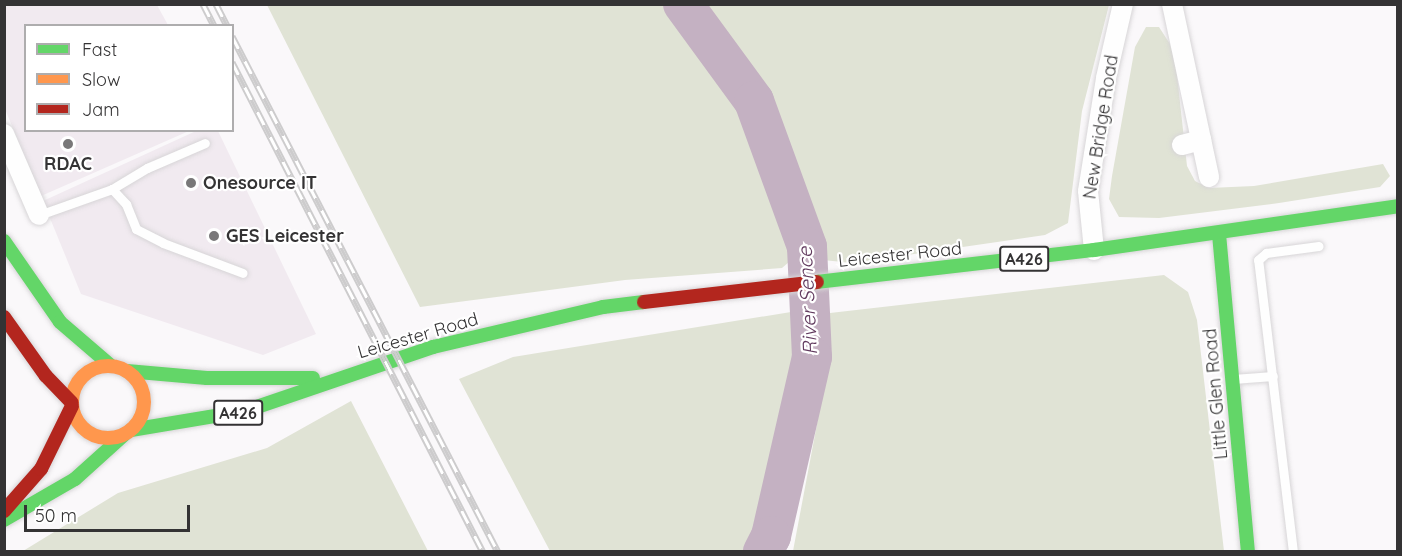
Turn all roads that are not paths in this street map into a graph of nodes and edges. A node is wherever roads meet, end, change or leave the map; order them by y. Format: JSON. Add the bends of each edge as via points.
{"nodes":[{"id":1,"x":1123,"y":4,"type":"edge"},
{"id":2,"x":1170,"y":5,"type":"edge"},
{"id":3,"x":4,"y":134,"type":"edge"},
{"id":4,"x":205,"y":143,"type":"dead end"},
{"id":5,"x":1209,"y":177,"type":"dead end"},
{"id":6,"x":112,"y":189,"type":"junction"},
{"id":7,"x":1398,"y":206,"type":"edge"},
{"id":8,"x":39,"y":215,"type":"joint"},
{"id":9,"x":1219,"y":234,"type":"junction"},
{"id":10,"x":4,"y":241,"type":"edge"},
{"id":11,"x":1319,"y":246,"type":"dead end"},
{"id":12,"x":1094,"y":250,"type":"junction"},
{"id":13,"x":243,"y":273,"type":"dead end"},
{"id":14,"x":4,"y":317,"type":"edge"},
{"id":15,"x":110,"y":365,"type":"junction"},
{"id":16,"x":127,"y":371,"type":"junction"},
{"id":17,"x":1273,"y":376,"type":"junction"},
{"id":18,"x":340,"y":378,"type":"junction"},
{"id":19,"x":1233,"y":379,"type":"junction"},
{"id":20,"x":72,"y":405,"type":"junction"},
{"id":21,"x":128,"y":432,"type":"junction"},
{"id":22,"x":4,"y":511,"type":"edge"},
{"id":23,"x":4,"y":520,"type":"edge"},
{"id":24,"x":1248,"y":552,"type":"edge"},
{"id":25,"x":1293,"y":552,"type":"edge"}],
"edges":[{"from":1,"to":12,"type":"street","name":"New Bridge Road","via":[[1088,191]]},
{"from":2,"to":5,"type":"street","via":[[1192,142]]},
{"from":3,"to":8,"type":"street"},
{"from":4,"to":6,"type":"lane","via":[[147,168]]},
{"from":6,"to":8,"type":"lane"},
{"from":6,"to":13,"type":"lane","via":[[126,204],[136,229]]},
{"from":7,"to":9,"type":"main road","name":"Leicester Road","number":"A426"},
{"from":9,"to":12,"type":"main road","name":"Leicester Road","number":"A426"},
{"from":9,"to":19,"type":"main road","name":"Little Glen Road"},
{"from":10,"to":15,"type":"main road","via":[[60,322]]},
{"from":11,"to":17,"type":"lane","via":[[1266,253],[1258,260]]},
{"from":12,"to":18,"type":"main road","name":"Leicester Road","number":"A426","via":[[603,307],[433,347]]},
{"from":14,"to":20,"type":"main road"},
{"from":15,"to":16,"type":"main road"},
{"from":15,"to":20,"type":"main road","via":[[87,372],[73,391]]},
{"from":16,"to":18,"type":"main road","name":"Leicester Road","number":"A426","via":[[239,379]]},
{"from":16,"to":21,"type":"main road","via":[[136,378],[144,399],[138,422]]},
{"from":17,"to":19,"type":"lane"},
{"from":17,"to":25,"type":"lane"},
{"from":18,"to":21,"type":"main road","name":"Leicester Road","number":"A426","via":[[222,417]]},
{"from":19,"to":24,"type":"main road","name":"Little Glen Road"},
{"from":20,"to":21,"type":"main road","via":[[82,427],[91,434],[102,438]]},
{"from":20,"to":22,"type":"main road","via":[[41,469]]},
{"from":21,"to":23,"type":"main road","via":[[75,479]]}]}
